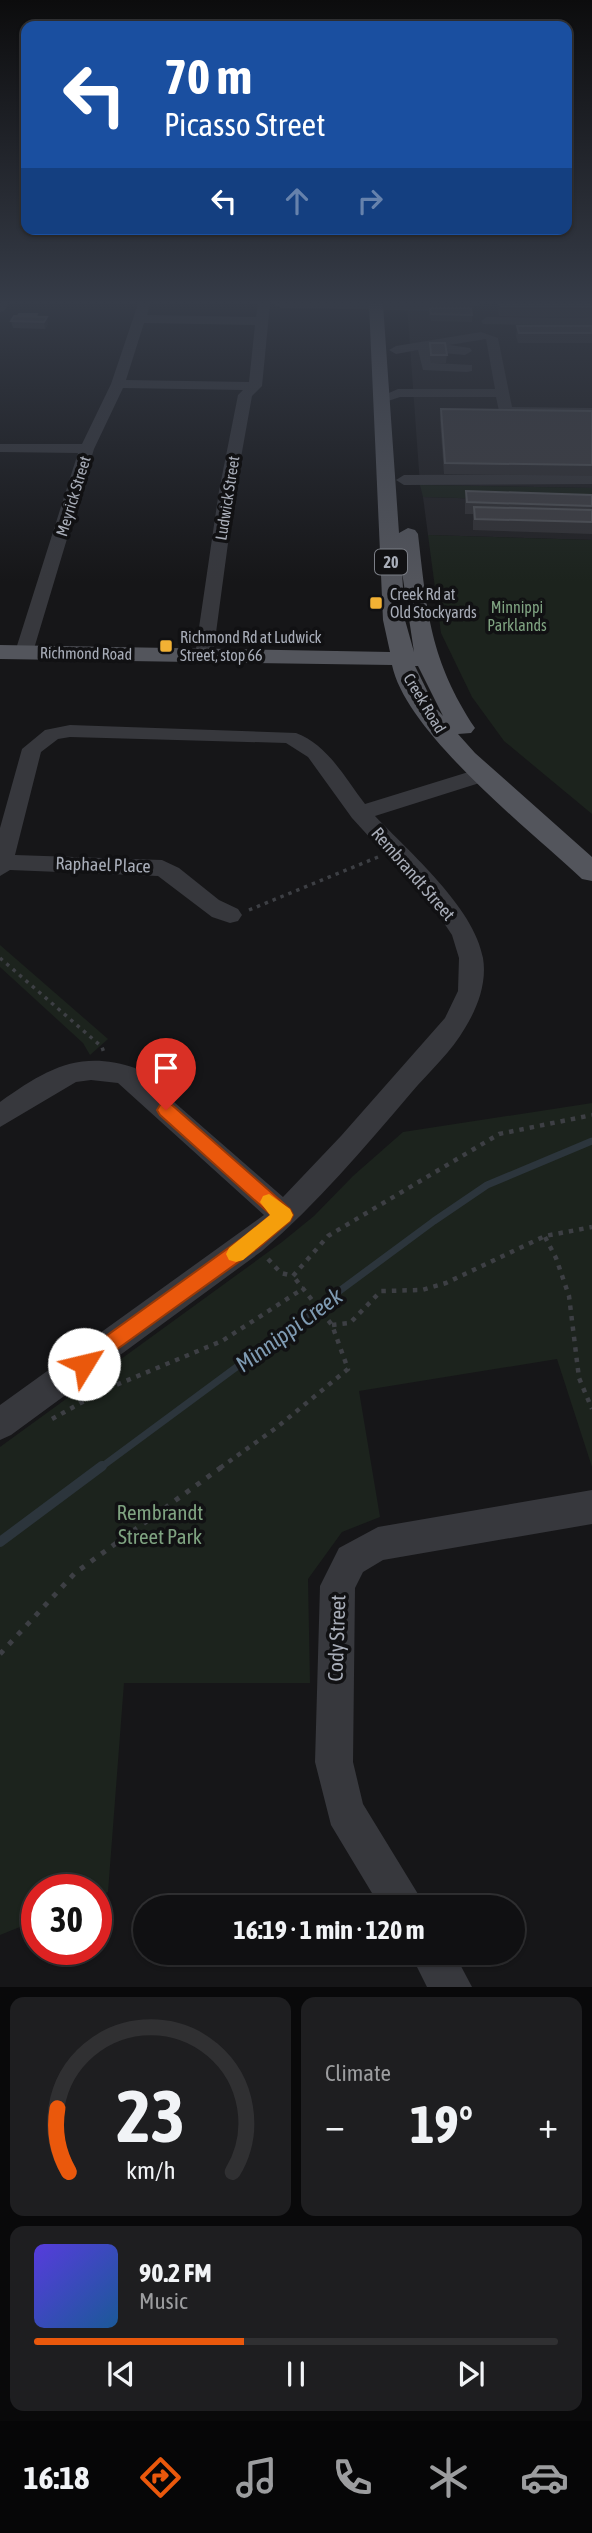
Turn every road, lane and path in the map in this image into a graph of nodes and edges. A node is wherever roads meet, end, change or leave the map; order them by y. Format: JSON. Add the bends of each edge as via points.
{"nodes":[{"id":1,"x":503,"y":396,"type":"edge"},
{"id":2,"x":112,"y":397,"type":"edge"},
{"id":3,"x":245,"y":397,"type":"edge"},
{"id":4,"x":407,"y":397,"type":"edge"},
{"id":5,"x":480,"y":397,"type":"edge"},
{"id":6,"x":397,"y":399,"type":"junction"},
{"id":7,"x":592,"y":412,"type":"edge"},
{"id":8,"x":0,"y":448,"type":"edge"},
{"id":9,"x":87,"y":449,"type":"junction"},
{"id":10,"x":592,"y":479,"type":"edge"},
{"id":11,"x":404,"y":480,"type":"dead end"},
{"id":12,"x":406,"y":514,"type":"dead end"},
{"id":13,"x":0,"y":652,"type":"edge"},
{"id":14,"x":24,"y":652,"type":"junction"},
{"id":15,"x":204,"y":655,"type":"junction"},
{"id":16,"x":413,"y":659,"type":"junction"},
{"id":17,"x":482,"y":775,"type":"junction"},
{"id":18,"x":360,"y":813,"type":"junction"},
{"id":19,"x":592,"y":846,"type":"edge"},
{"id":20,"x":394,"y":850,"type":"junction"},
{"id":21,"x":1,"y":865,"type":"edge"},
{"id":22,"x":592,"y":872,"type":"edge"},
{"id":23,"x":230,"y":915,"type":"joint"},
{"id":24,"x":0,"y":958,"type":"edge"},
{"id":25,"x":109,"y":1069,"type":"junction"},
{"id":26,"x":592,"y":1115,"type":"edge"},
{"id":27,"x":0,"y":1116,"type":"edge"},
{"id":28,"x":284,"y":1215,"type":"junction"},
{"id":29,"x":592,"y":1227,"type":"edge"},
{"id":30,"x":545,"y":1236,"type":"junction"},
{"id":31,"x":252,"y":1242,"type":"junction"},
{"id":32,"x":293,"y":1276,"type":"junction"},
{"id":33,"x":304,"y":1288,"type":"junction"},
{"id":34,"x":332,"y":1325,"type":"junction"},
{"id":35,"x":592,"y":1409,"type":"edge"},
{"id":36,"x":48,"y":1421,"type":"dead end"},
{"id":37,"x":0,"y":1424,"type":"edge"},
{"id":38,"x":592,"y":1507,"type":"edge"},
{"id":39,"x":0,"y":1654,"type":"edge"},
{"id":40,"x":396,"y":1895,"type":"edge"},
{"id":41,"x":438,"y":1965,"type":"edge"},
{"id":42,"x":451,"y":1987,"type":"edge"}],
"edges":[{"from":1,"to":7,"type":"street","via":[[506,411]]},
{"from":2,"to":9,"type":"street","name":"Meyrick Street"},
{"from":3,"to":15,"type":"street","name":"Ludwick Street"},
{"from":4,"to":6,"type":"street"},
{"from":5,"to":6,"type":"street"},
{"from":6,"to":16,"type":"main road","name":"Creek Road","number":"20","via":[[394,620]]},
{"from":8,"to":9,"type":"street"},
{"from":9,"to":14,"type":"street","name":"Meyrick Street"},
{"from":10,"to":11,"type":"street"},
{"from":12,"to":16,"type":"main road","name":"Creek Road","number":"20","via":[[417,620]]},
{"from":13,"to":14,"type":"main road","name":"Richmond Road"},
{"from":14,"to":15,"type":"main road","name":"Richmond Road"},
{"from":15,"to":16,"type":"main road","name":"Richmond Road"},
{"from":16,"to":17,"type":"main road","name":"Creek Road","number":"20","via":[[416,696]]},
{"from":16,"to":19,"type":"main road","name":"Creek Road","number":"20","via":[[481,750]]},
{"from":17,"to":18,"type":"street"},
{"from":17,"to":22,"type":"main road","name":"Creek Road","number":"20"},
{"from":18,"to":20,"type":"street","name":"Rembrandt Street"},
{"from":18,"to":21,"type":"street","name":"Rembrandt Street","via":[[315,752],[289,737],[70,731],[52,734],[32,749]]},
{"from":20,"to":23,"type":"path","via":[[261,907]]},
{"from":20,"to":28,"type":"street","name":"Rembrandt Street","via":[[442,902],[463,933],[471,958],[470,991],[455,1024]]},
{"from":21,"to":23,"type":"street","name":"Raphael Place","via":[[162,868],[213,909]]},
{"from":24,"to":25,"type":"path","via":[[102,1048]]},
{"from":25,"to":27,"type":"street","via":[[83,1068],[51,1081]]},
{"from":25,"to":28,"type":"street","via":[[127,1075]]},
{"from":26,"to":32,"type":"path","via":[[499,1134],[328,1236]]},
{"from":28,"to":31,"type":"street","name":"Rembrandt Street"},
{"from":29,"to":30,"type":"path"},
{"from":30,"to":34,"type":"path","via":[[446,1283],[422,1290],[381,1291],[350,1323]]},
{"from":30,"to":35,"type":"path","via":[[569,1296],[579,1377]]},
{"from":31,"to":32,"type":"path","via":[[281,1273]]},
{"from":31,"to":37,"type":"street","name":"Rembrandt Street"},
{"from":32,"to":33,"type":"path"},
{"from":33,"to":34,"type":"path"},
{"from":33,"to":36,"type":"path","via":[[222,1341],[104,1390]]},
{"from":34,"to":39,"type":"path","via":[[348,1369],[276,1428],[75,1573]]},
{"from":38,"to":40,"type":"street","name":"Cody Street","via":[[378,1544],[351,1560],[338,1586],[334,1762],[345,1811]]},
{"from":41,"to":42,"type":"street"}]}
